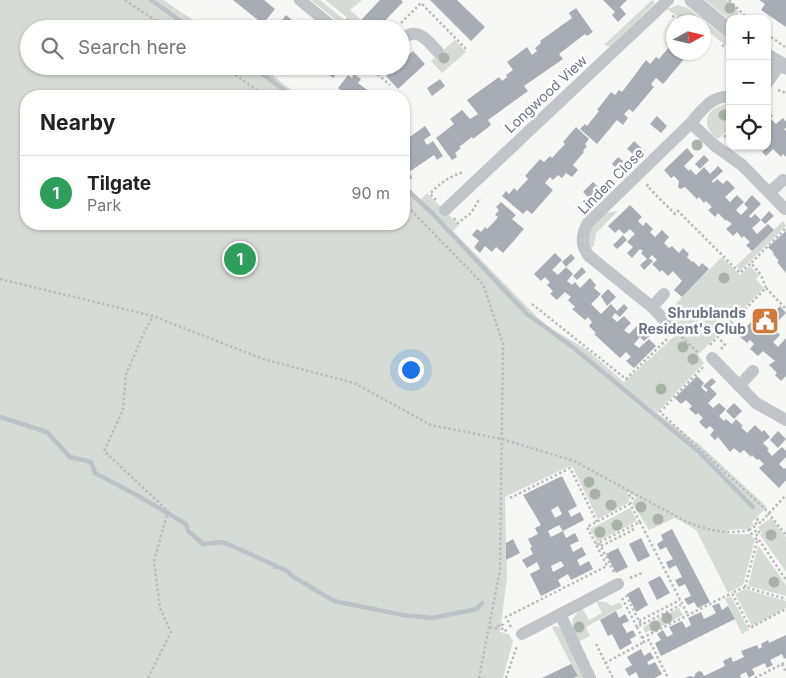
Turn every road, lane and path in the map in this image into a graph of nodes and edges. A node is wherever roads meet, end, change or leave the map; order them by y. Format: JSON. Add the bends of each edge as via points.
{"nodes":[{"id":1,"x":125,"y":0,"type":"edge"},
{"id":2,"x":300,"y":0,"type":"edge"},
{"id":3,"x":668,"y":0,"type":"edge"},
{"id":4,"x":692,"y":0,"type":"edge"},
{"id":5,"x":729,"y":0,"type":"edge"},
{"id":6,"x":744,"y":15,"type":"edge"},
{"id":7,"x":155,"y":20,"type":"edge"},
{"id":8,"x":324,"y":20,"type":"edge"},
{"id":9,"x":404,"y":20,"type":"edge"},
{"id":10,"x":726,"y":28,"type":"edge"},
{"id":11,"x":410,"y":35,"type":"edge"},
{"id":12,"x":771,"y":37,"type":"edge"},
{"id":13,"x":786,"y":48,"type":"edge"},
{"id":14,"x":467,"y":50,"type":"dead end"},
{"id":15,"x":438,"y":52,"type":"dead end"},
{"id":16,"x":778,"y":63,"type":"edge"},
{"id":17,"x":236,"y":75,"type":"edge"},
{"id":18,"x":379,"y":75,"type":"edge"},
{"id":19,"x":771,"y":76,"type":"edge"},
{"id":20,"x":390,"y":85,"type":"dead end"},
{"id":21,"x":257,"y":90,"type":"edge"},
{"id":22,"x":726,"y":97,"type":"edge"},
{"id":23,"x":691,"y":123,"type":"junction"},
{"id":24,"x":653,"y":180,"type":"dead end"},
{"id":25,"x":783,"y":180,"type":"dead end"},
{"id":26,"x":769,"y":193,"type":"junction"},
{"id":27,"x":410,"y":209,"type":"edge"},
{"id":28,"x":785,"y":209,"type":"edge"},
{"id":29,"x":445,"y":210,"type":"dead end"},
{"id":30,"x":786,"y":228,"type":"edge"},
{"id":31,"x":751,"y":263,"type":"junction"},
{"id":32,"x":0,"y":279,"type":"edge"},
{"id":33,"x":766,"y":288,"type":"junction"},
{"id":34,"x":664,"y":294,"type":"dead end"},
{"id":35,"x":532,"y":304,"type":"dead end"},
{"id":36,"x":652,"y":307,"type":"junction"},
{"id":37,"x":786,"y":309,"type":"edge"},
{"id":38,"x":153,"y":316,"type":"junction"},
{"id":39,"x":671,"y":332,"type":"junction"},
{"id":40,"x":710,"y":360,"type":"junction"},
{"id":41,"x":753,"y":371,"type":"dead end"},
{"id":42,"x":738,"y":386,"type":"junction"},
{"id":43,"x":786,"y":420,"type":"edge"},
{"id":44,"x":502,"y":439,"type":"junction"},
{"id":45,"x":631,"y":492,"type":"junction"},
{"id":46,"x":786,"y":495,"type":"edge"},
{"id":47,"x":510,"y":498,"type":"dead end"},
{"id":48,"x":630,"y":504,"type":"junction"},
{"id":49,"x":769,"y":514,"type":"junction"},
{"id":50,"x":597,"y":522,"type":"junction"},
{"id":51,"x":640,"y":522,"type":"junction"},
{"id":52,"x":631,"y":526,"type":"junction"},
{"id":53,"x":749,"y":530,"type":"junction"},
{"id":54,"x":786,"y":535,"type":"edge"},
{"id":55,"x":757,"y":541,"type":"junction"},
{"id":56,"x":596,"y":544,"type":"junction"},
{"id":57,"x":601,"y":546,"type":"dead end"},
{"id":58,"x":275,"y":563,"type":"dead end"},
{"id":59,"x":274,"y":569,"type":"dead end"},
{"id":60,"x":587,"y":576,"type":"junction"},
{"id":61,"x":589,"y":580,"type":"dead end"},
{"id":62,"x":786,"y":580,"type":"edge"},
{"id":63,"x":618,"y":584,"type":"dead end"},
{"id":64,"x":745,"y":587,"type":"junction"},
{"id":65,"x":732,"y":593,"type":"junction"},
{"id":66,"x":786,"y":599,"type":"edge"},
{"id":67,"x":624,"y":600,"type":"dead end"},
{"id":68,"x":680,"y":600,"type":"junction"},
{"id":69,"x":682,"y":604,"type":"junction"},
{"id":70,"x":786,"y":610,"type":"edge"},
{"id":71,"x":512,"y":614,"type":"junction"},
{"id":72,"x":560,"y":614,"type":"junction"},
{"id":73,"x":688,"y":616,"type":"junction"},
{"id":74,"x":515,"y":619,"type":"dead end"},
{"id":75,"x":639,"y":621,"type":"dead end"},
{"id":76,"x":490,"y":627,"type":"junction"},
{"id":77,"x":637,"y":627,"type":"junction"},
{"id":78,"x":520,"y":638,"type":"joint"},
{"id":79,"x":642,"y":638,"type":"junction"},
{"id":80,"x":644,"y":642,"type":"junction"},
{"id":81,"x":596,"y":644,"type":"dead end"},
{"id":82,"x":786,"y":662,"type":"edge"},
{"id":83,"x":605,"y":663,"type":"junction"},
{"id":84,"x":782,"y":664,"type":"junction"},
{"id":85,"x":610,"y":672,"type":"junction"},
{"id":86,"x":786,"y":672,"type":"edge"},
{"id":87,"x":605,"y":675,"type":"dead end"},
{"id":88,"x":148,"y":678,"type":"edge"},
{"id":89,"x":479,"y":678,"type":"edge"},
{"id":90,"x":506,"y":678,"type":"edge"},
{"id":91,"x":590,"y":678,"type":"edge"},
{"id":92,"x":613,"y":678,"type":"edge"},
{"id":93,"x":668,"y":678,"type":"edge"},
{"id":94,"x":755,"y":678,"type":"edge"}],
"edges":[{"from":1,"to":7,"type":"path"},
{"from":2,"to":8,"type":"street"},
{"from":3,"to":29,"type":"street","name":"Longwood View"},
{"from":4,"to":10,"type":"street"},
{"from":5,"to":6,"type":"path"},
{"from":9,"to":14,"type":"path","via":[[422,3]]},
{"from":11,"to":15,"type":"street","via":[[425,37]]},
{"from":12,"to":13,"type":"path"},
{"from":16,"to":19,"type":"street"},
{"from":17,"to":21,"type":"path"},
{"from":18,"to":20,"type":"path"},
{"from":22,"to":23,"type":"street","name":"Linden Close","via":[[713,100]]},
{"from":23,"to":26,"type":"street","via":[[714,146],[742,165]]},
{"from":23,"to":36,"type":"street","name":"Linden Close","via":[[588,223],[583,234],[589,256]]},
{"from":24,"to":31,"type":"path","via":[[646,186],[675,214],[678,211],[740,273]]},
{"from":25,"to":26,"type":"street"},
{"from":26,"to":28,"type":"street"},
{"from":27,"to":44,"type":"path","via":[[483,284],[502,344]]},
{"from":30,"to":31,"type":"path"},
{"from":31,"to":33,"type":"path"},
{"from":32,"to":38,"type":"path"},
{"from":33,"to":37,"type":"path"},
{"from":33,"to":40,"type":"path","via":[[718,337],[725,345]]},
{"from":34,"to":36,"type":"street"},
{"from":35,"to":39,"type":"path","via":[[626,379]]},
{"from":36,"to":39,"type":"street","name":"Linden Close"},
{"from":38,"to":44,"type":"path","via":[[263,359],[354,383],[431,425]]},
{"from":38,"to":88,"type":"path","via":[[126,374],[123,410],[104,450],[168,510],[154,561],[160,608],[170,632]]},
{"from":39,"to":40,"type":"path"},
{"from":40,"to":42,"type":"street"},
{"from":40,"to":49,"type":"path","via":[[660,412]]},
{"from":41,"to":42,"type":"street"},
{"from":42,"to":43,"type":"street","via":[[756,404]]},
{"from":44,"to":45,"type":"path","via":[[574,460]]},
{"from":44,"to":76,"type":"path","via":[[500,570]]},
{"from":45,"to":48,"type":"path","via":[[629,495],[634,497]]},
{"from":45,"to":53,"type":"path","via":[[702,528],[731,532]]},
{"from":46,"to":49,"type":"path"},
{"from":47,"to":50,"type":"path","via":[[570,468]]},
{"from":48,"to":50,"type":"path"},
{"from":48,"to":51,"type":"path"},
{"from":49,"to":53,"type":"path","via":[[760,523],[758,519],[757,525]]},
{"from":49,"to":54,"type":"path"},
{"from":50,"to":56,"type":"path","via":[[587,527]]},
{"from":51,"to":52,"type":"path"},
{"from":51,"to":68,"type":"path"},
{"from":52,"to":56,"type":"path"},
{"from":52,"to":57,"type":"path","via":[[632,530]]},
{"from":53,"to":55,"type":"path","via":[[752,534],[757,530],[760,533],[755,536]]},
{"from":55,"to":62,"type":"path"},
{"from":55,"to":64,"type":"path"},
{"from":56,"to":60,"type":"path","via":[[606,566]]},
{"from":58,"to":59,"type":"path"},
{"from":60,"to":61,"type":"path"},
{"from":60,"to":71,"type":"path"},
{"from":63,"to":72,"type":"street"},
{"from":64,"to":65,"type":"path"},
{"from":64,"to":66,"type":"path"},
{"from":65,"to":70,"type":"path","via":[[750,628]]},
{"from":65,"to":73,"type":"path"},
{"from":67,"to":77,"type":"path"},
{"from":68,"to":69,"type":"path"},
{"from":68,"to":75,"type":"path"},
{"from":69,"to":73,"type":"path"},
{"from":69,"to":77,"type":"path"},
{"from":71,"to":74,"type":"path"},
{"from":71,"to":76,"type":"path","via":[[506,617],[514,632],[502,630],[503,625],[499,624],[498,629]]},
{"from":72,"to":78,"type":"street"},
{"from":72,"to":91,"type":"street"},
{"from":73,"to":79,"type":"path"},
{"from":76,"to":89,"type":"path"},
{"from":77,"to":79,"type":"path"},
{"from":78,"to":90,"type":"path"},
{"from":79,"to":80,"type":"path"},
{"from":80,"to":83,"type":"path"},
{"from":80,"to":93,"type":"path","via":[[649,640]]},
{"from":81,"to":83,"type":"path"},
{"from":82,"to":84,"type":"path"},
{"from":83,"to":85,"type":"path"},
{"from":84,"to":86,"type":"path"},
{"from":84,"to":94,"type":"path"},
{"from":85,"to":87,"type":"path"},
{"from":85,"to":92,"type":"path"}]}
